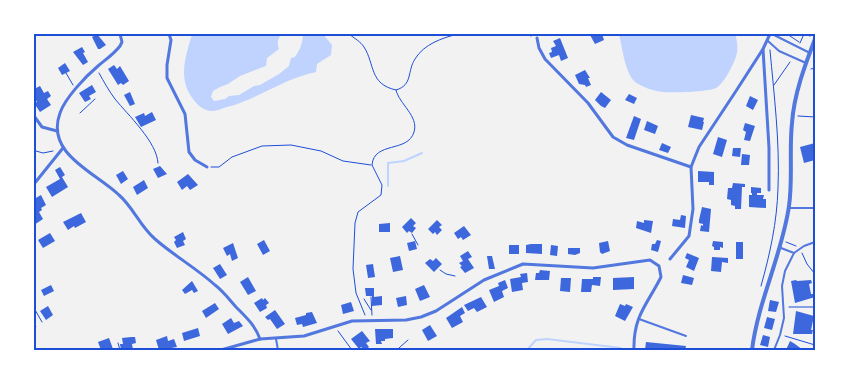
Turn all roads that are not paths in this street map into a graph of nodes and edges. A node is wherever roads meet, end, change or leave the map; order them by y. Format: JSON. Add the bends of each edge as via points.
{"nodes":[{"id":1,"x":120,"y":34,"type":"edge"},
{"id":2,"x":169,"y":34,"type":"edge"},
{"id":3,"x":771,"y":34,"type":"edge"},
{"id":4,"x":537,"y":38,"type":"road end"},
{"id":5,"x":815,"y":38,"type":"edge"},
{"id":6,"x":767,"y":40,"type":"junction"},
{"id":7,"x":762,"y":48,"type":"junction"},
{"id":8,"x":810,"y":53,"type":"junction"},
{"id":9,"x":806,"y":64,"type":"junction"},
{"id":10,"x":34,"y":116,"type":"edge"},
{"id":11,"x":57,"y":131,"type":"junction"},
{"id":12,"x":63,"y":148,"type":"junction"},
{"id":13,"x":691,"y":166,"type":"junction"},
{"id":14,"x":208,"y":167,"type":"road end"},
{"id":15,"x":34,"y":184,"type":"edge"},
{"id":16,"x":770,"y":190,"type":"dead end"},
{"id":17,"x":789,"y":208,"type":"junction"},
{"id":18,"x":815,"y":208,"type":"edge"},
{"id":19,"x":815,"y":242,"type":"edge"},
{"id":20,"x":778,"y":248,"type":"junction"},
{"id":21,"x":794,"y":253,"type":"junction"},
{"id":22,"x":670,"y":259,"type":"dead end"},
{"id":23,"x":639,"y":318,"type":"junction"},
{"id":24,"x":686,"y":336,"type":"dead end"},
{"id":25,"x":260,"y":339,"type":"junction"},
{"id":26,"x":276,"y":339,"type":"junction"},
{"id":27,"x":222,"y":350,"type":"edge"},
{"id":28,"x":278,"y":350,"type":"edge"},
{"id":29,"x":634,"y":350,"type":"edge"},
{"id":30,"x":752,"y":350,"type":"edge"},
{"id":31,"x":774,"y":350,"type":"edge"}],
"edges":[{"from":1,"to":11,"type":"street","via":[[120,46],[96,68],[60,112]]},
{"from":2,"to":14,"type":"street","via":[[168,78],[185,114],[189,152],[195,160]]},
{"from":3,"to":6,"type":"street"},
{"from":3,"to":8,"type":"lane"},
{"from":4,"to":13,"type":"street","via":[[545,59],[588,103],[613,137],[627,145]]},
{"from":5,"to":8,"type":"street"},
{"from":6,"to":7,"type":"street"},
{"from":6,"to":9,"type":"lane","via":[[779,51]]},
{"from":7,"to":13,"type":"street","via":[[699,147]]},
{"from":7,"to":16,"type":"street"},
{"from":8,"to":9,"type":"street"},
{"from":9,"to":17,"type":"street","via":[[792,122]]},
{"from":10,"to":11,"type":"street","via":[[42,127]]},
{"from":11,"to":12,"type":"street"},
{"from":12,"to":15,"type":"street"},
{"from":12,"to":25,"type":"street","via":[[88,172],[118,193],[147,231],[222,291],[251,322]]},
{"from":13,"to":22,"type":"street","via":[[691,227],[686,241]]},
{"from":17,"to":18,"type":"lane"},
{"from":17,"to":20,"type":"street"},
{"from":19,"to":21,"type":"lane"},
{"from":20,"to":21,"type":"lane"},
{"from":20,"to":30,"type":"street"},
{"from":21,"to":31,"type":"lane","via":[[785,271],[782,286],[784,318]]},
{"from":23,"to":24,"type":"lane"},
{"from":23,"to":26,"type":"street","via":[[661,277],[659,266],[650,260],[587,268],[522,264],[484,280],[428,314],[413,319],[352,321],[304,336]]},
{"from":23,"to":29,"type":"street"},
{"from":25,"to":26,"type":"street"},
{"from":25,"to":27,"type":"street"},
{"from":26,"to":28,"type":"lane"}]}
